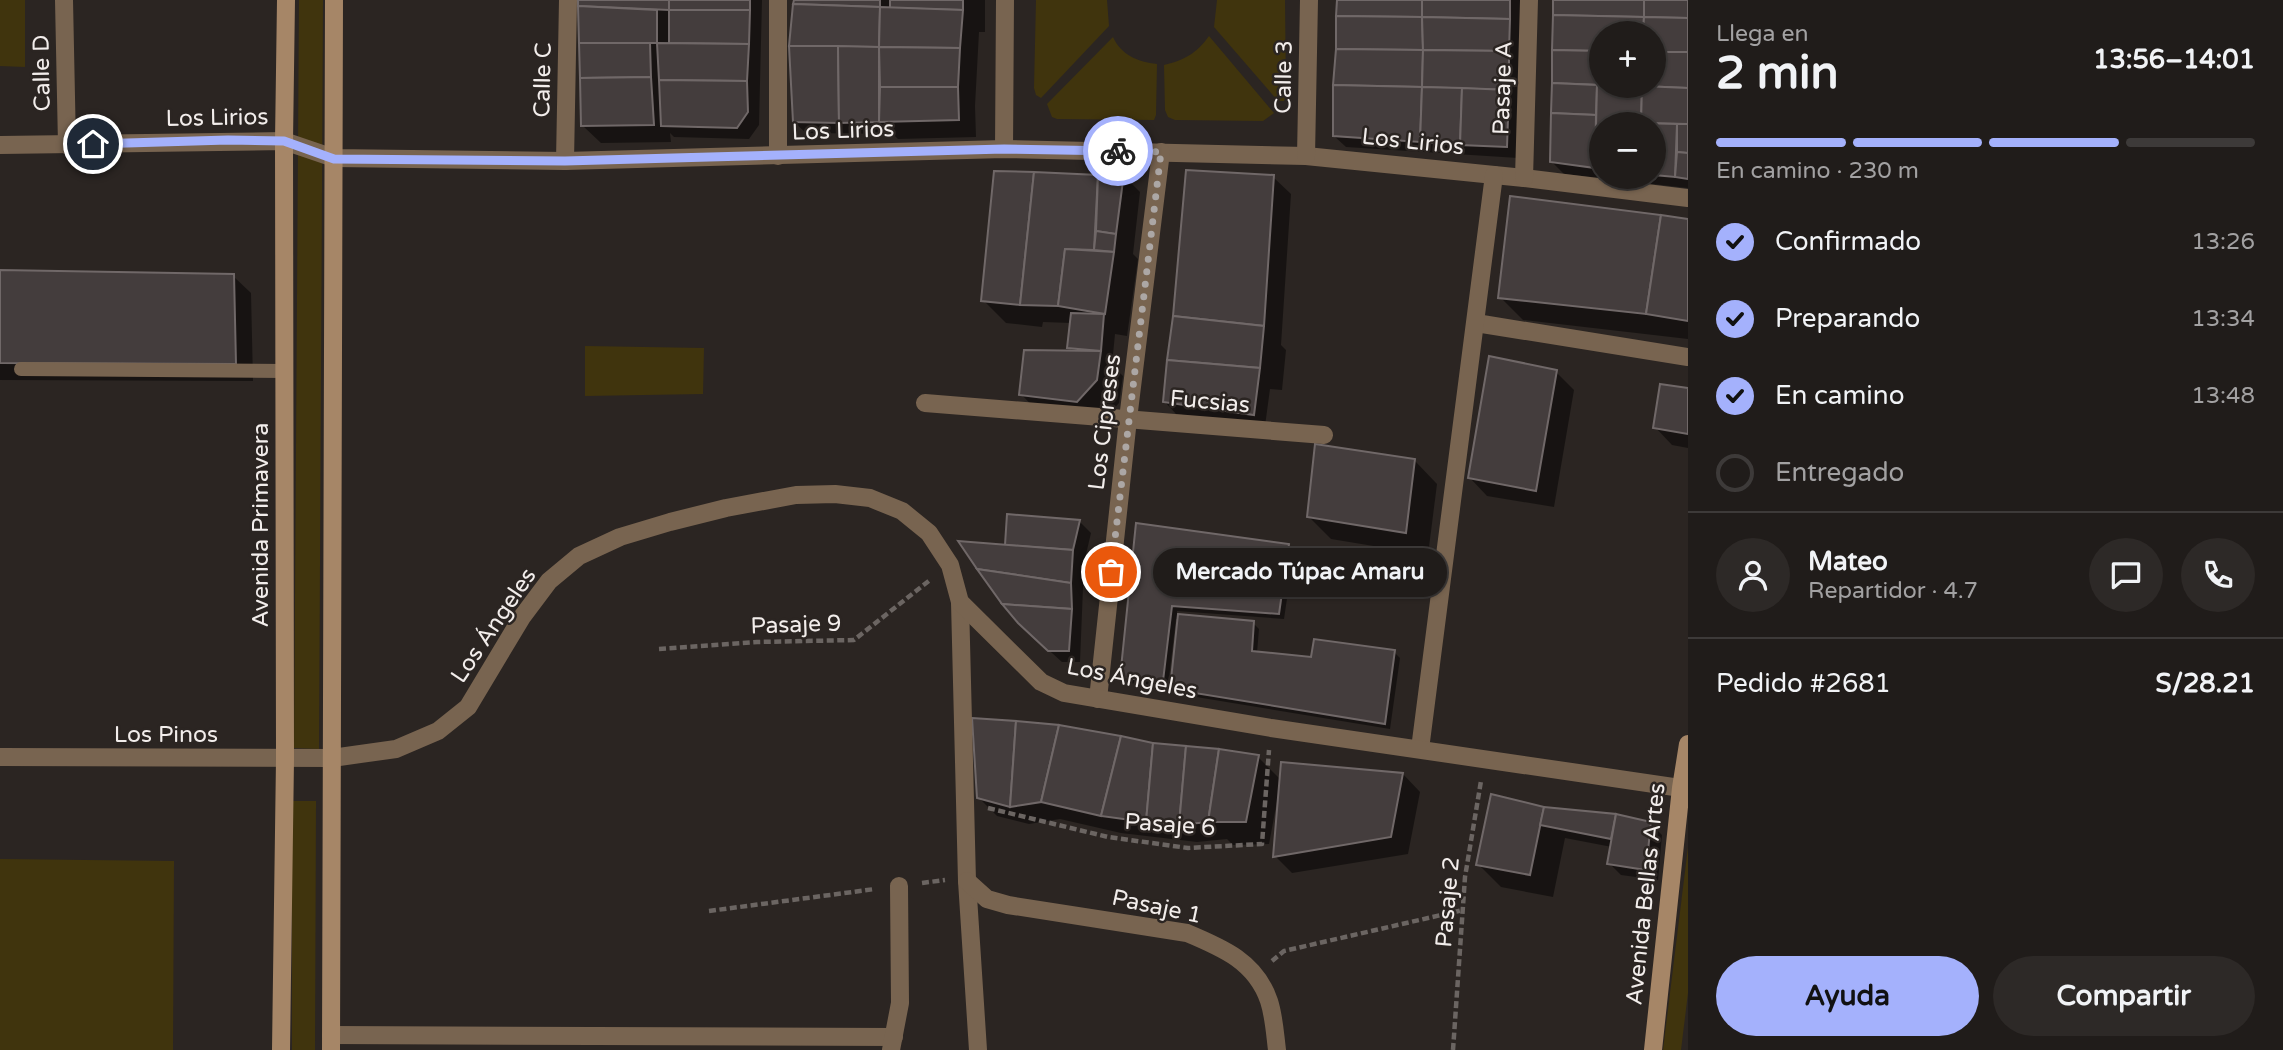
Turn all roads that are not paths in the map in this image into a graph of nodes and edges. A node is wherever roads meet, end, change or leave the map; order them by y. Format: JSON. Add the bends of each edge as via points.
{"nodes":[{"id":1,"x":64,"y":0,"type":"edge"},
{"id":2,"x":286,"y":0,"type":"edge"},
{"id":3,"x":334,"y":0,"type":"edge"},
{"id":4,"x":568,"y":0,"type":"edge"},
{"id":5,"x":778,"y":0,"type":"edge"},
{"id":6,"x":1005,"y":0,"type":"edge"},
{"id":7,"x":1309,"y":0,"type":"edge"},
{"id":8,"x":1529,"y":0,"type":"edge"},
{"id":9,"x":284,"y":141,"type":"junction"},
{"id":10,"x":0,"y":145,"type":"edge"},
{"id":11,"x":66,"y":145,"type":"junction"},
{"id":12,"x":1004,"y":149,"type":"junction"},
{"id":13,"x":1161,"y":152,"type":"junction"},
{"id":14,"x":778,"y":156,"type":"junction"},
{"id":15,"x":1306,"y":156,"type":"junction"},
{"id":16,"x":334,"y":159,"type":"junction"},
{"id":17,"x":565,"y":161,"type":"junction"},
{"id":18,"x":1494,"y":175,"type":"junction"},
{"id":19,"x":1524,"y":178,"type":"junction"},
{"id":20,"x":1688,"y":198,"type":"edge"},
{"id":21,"x":1476,"y":323,"type":"junction"},
{"id":22,"x":1688,"y":357,"type":"edge"},
{"id":23,"x":21,"y":369,"type":"dead end"},
{"id":24,"x":285,"y":371,"type":"junction"},
{"id":25,"x":925,"y":403,"type":"dead end"},
{"id":26,"x":1128,"y":419,"type":"junction"},
{"id":27,"x":1324,"y":435,"type":"dead end"},
{"id":28,"x":960,"y":602,"type":"junction"},
{"id":29,"x":1098,"y":699,"type":"junction"},
{"id":30,"x":1688,"y":744,"type":"edge"},
{"id":31,"x":1420,"y":750,"type":"junction"},
{"id":32,"x":0,"y":757,"type":"edge"},
{"id":33,"x":332,"y":758,"type":"junction"},
{"id":34,"x":285,"y":759,"type":"junction"},
{"id":35,"x":1685,"y":788,"type":"edge"},
{"id":36,"x":967,"y":881,"type":"junction"},
{"id":37,"x":899,"y":886,"type":"road end"},
{"id":38,"x":331,"y":1043,"type":"edge"},
{"id":39,"x":511,"y":1043,"type":"edge"},
{"id":40,"x":690,"y":1043,"type":"edge"},
{"id":41,"x":893,"y":1044,"type":"edge"},
{"id":42,"x":281,"y":1050,"type":"edge"},
{"id":43,"x":978,"y":1050,"type":"edge"},
{"id":44,"x":1277,"y":1050,"type":"edge"},
{"id":45,"x":1653,"y":1050,"type":"edge"}],
"edges":[{"from":1,"to":11,"type":"street","name":"Calle D"},
{"from":2,"to":9,"type":"street","name":"Avenida Primavera"},
{"from":3,"to":16,"type":"street"},
{"from":4,"to":17,"type":"street","name":"Calle C"},
{"from":5,"to":14,"type":"street"},
{"from":6,"to":12,"type":"street"},
{"from":7,"to":15,"type":"street","name":"Calle 3"},
{"from":8,"to":19,"type":"street","name":"Pasaje A"},
{"from":9,"to":11,"type":"street","name":"Los Lirios"},
{"from":9,"to":16,"type":"street","name":"Los Lirios"},
{"from":9,"to":24,"type":"street","name":"Avenida Primavera"},
{"from":10,"to":11,"type":"street","name":"Los Lirios"},
{"from":12,"to":13,"type":"street","name":"Los Lirios"},
{"from":12,"to":14,"type":"street","name":"Los Lirios"},
{"from":13,"to":15,"type":"street","name":"Los Lirios"},
{"from":13,"to":26,"type":"street","name":"Los Cipreses"},
{"from":14,"to":17,"type":"street","name":"Los Lirios"},
{"from":15,"to":18,"type":"street","name":"Los Lirios"},
{"from":16,"to":17,"type":"street","name":"Los Lirios"},
{"from":16,"to":33,"type":"street"},
{"from":18,"to":19,"type":"street","name":"Los Lirios"},
{"from":18,"to":21,"type":"street"},
{"from":19,"to":20,"type":"street","name":"Los Lirios"},
{"from":21,"to":22,"type":"street"},
{"from":21,"to":31,"type":"street"},
{"from":23,"to":24,"type":"lane"},
{"from":24,"to":34,"type":"street","name":"Avenida Primavera"},
{"from":25,"to":26,"type":"street","name":"Fucsias"},
{"from":26,"to":27,"type":"street","name":"Fucsias"},
{"from":26,"to":29,"type":"street","name":"Los Cipreses"},
{"from":28,"to":29,"type":"street","name":"Los Ángeles","via":[[1041,682],[1064,693]]},
{"from":28,"to":33,"type":"street","name":"Los Ángeles","via":[[950,565],[929,533],[902,511],[870,498],[796,495],[726,508],[620,537],[579,556],[549,581],[522,617],[468,707],[438,731],[396,749]]},
{"from":28,"to":36,"type":"street"},
{"from":29,"to":31,"type":"street","name":"Los Ángeles"},
{"from":30,"to":35,"type":"street","name":"Avenida Bellas Artes"},
{"from":31,"to":35,"type":"street","name":"Los Ángeles"},
{"from":32,"to":34,"type":"street","name":"Los Pinos"},
{"from":33,"to":34,"type":"street","name":"Los Pinos"},
{"from":33,"to":38,"type":"street"},
{"from":34,"to":42,"type":"street","name":"Avenida Primavera"},
{"from":35,"to":45,"type":"street","name":"Avenida Bellas Artes"},
{"from":36,"to":43,"type":"street"},
{"from":36,"to":44,"type":"street","name":"Pasaje 1","via":[[987,899],[1007,905],[1187,933],[1210,942],[1257,974],[1269,1002]]},
{"from":37,"to":41,"type":"street","via":[[900,1003]]},
{"from":38,"to":39,"type":"street"},
{"from":39,"to":40,"type":"street"},
{"from":40,"to":41,"type":"street"}]}
